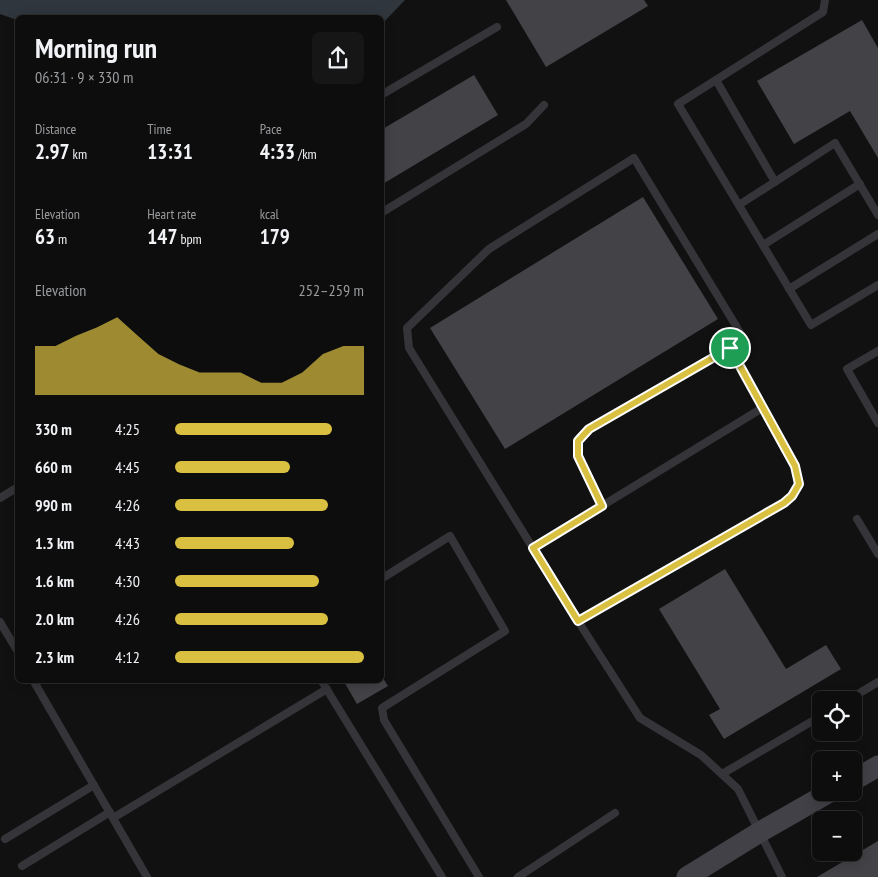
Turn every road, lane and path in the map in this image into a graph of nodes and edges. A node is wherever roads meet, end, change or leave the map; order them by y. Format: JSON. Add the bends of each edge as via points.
{"nodes":[{"id":1,"x":825,"y":0,"type":"edge"},
{"id":2,"x":497,"y":27,"type":"dead end"},
{"id":3,"x":716,"y":80,"type":"junction"},
{"id":4,"x":384,"y":93,"type":"edge"},
{"id":5,"x":544,"y":105,"type":"dead end"},
{"id":6,"x":775,"y":182,"type":"junction"},
{"id":7,"x":860,"y":184,"type":"junction"},
{"id":8,"x":739,"y":205,"type":"junction"},
{"id":9,"x":384,"y":211,"type":"edge"},
{"id":10,"x":878,"y":215,"type":"edge"},
{"id":11,"x":878,"y":234,"type":"edge"},
{"id":12,"x":763,"y":245,"type":"junction"},
{"id":13,"x":878,"y":285,"type":"edge"},
{"id":14,"x":789,"y":289,"type":"junction"},
{"id":15,"x":730,"y":348,"type":"junction"},
{"id":16,"x":878,"y":351,"type":"edge"},
{"id":17,"x":764,"y":408,"type":"junction"},
{"id":18,"x":878,"y":423,"type":"edge"},
{"id":19,"x":15,"y":489,"type":"edge"},
{"id":20,"x":0,"y":498,"type":"edge"},
{"id":21,"x":602,"y":506,"type":"junction"},
{"id":22,"x":857,"y":519,"type":"dead end"},
{"id":23,"x":533,"y":548,"type":"junction"},
{"id":24,"x":878,"y":554,"type":"edge"},
{"id":25,"x":384,"y":577,"type":"edge"},
{"id":26,"x":578,"y":621,"type":"junction"},
{"id":27,"x":0,"y":622,"type":"edge"},
{"id":28,"x":15,"y":647,"type":"edge"},
{"id":29,"x":878,"y":682,"type":"edge"},
{"id":30,"x":35,"y":683,"type":"edge"},
{"id":31,"x":323,"y":683,"type":"edge"},
{"id":32,"x":327,"y":689,"type":"junction"},
{"id":33,"x":862,"y":692,"type":"edge"},
{"id":34,"x":812,"y":721,"type":"edge"},
{"id":35,"x":878,"y":766,"type":"edge"},
{"id":36,"x":722,"y":774,"type":"junction"},
{"id":37,"x":862,"y":775,"type":"edge"},
{"id":38,"x":94,"y":786,"type":"junction"},
{"id":39,"x":814,"y":801,"type":"edge"},
{"id":40,"x":615,"y":813,"type":"dead end"},
{"id":41,"x":112,"y":815,"type":"junction"},
{"id":42,"x":760,"y":832,"type":"junction"},
{"id":43,"x":5,"y":839,"type":"dead end"},
{"id":44,"x":22,"y":866,"type":"dead end"},
{"id":45,"x":147,"y":877,"type":"edge"},
{"id":46,"x":442,"y":877,"type":"edge"},
{"id":47,"x":479,"y":877,"type":"edge"},
{"id":48,"x":518,"y":877,"type":"edge"},
{"id":49,"x":687,"y":877,"type":"edge"},
{"id":50,"x":782,"y":877,"type":"edge"}],
"edges":[{"from":1,"to":3,"type":"lane","via":[[823,12]]},
{"from":2,"to":4,"type":"lane"},
{"from":3,"to":6,"type":"lane"},
{"from":3,"to":8,"type":"lane","via":[[678,104]]},
{"from":5,"to":9,"type":"lane","via":[[526,124]]},
{"from":6,"to":7,"type":"lane","via":[[835,143]]},
{"from":6,"to":8,"type":"lane"},
{"from":7,"to":10,"type":"lane"},
{"from":7,"to":12,"type":"lane"},
{"from":8,"to":12,"type":"lane"},
{"from":11,"to":14,"type":"lane"},
{"from":12,"to":14,"type":"lane"},
{"from":13,"to":14,"type":"lane","via":[[811,325]]},
{"from":15,"to":17,"type":"lane"},
{"from":15,"to":21,"type":"lane","via":[[589,429],[578,441],[578,456]]},
{"from":15,"to":23,"type":"lane","via":[[744,339],[634,158],[489,248],[407,328],[409,348]]},
{"from":16,"to":18,"type":"lane","via":[[847,369]]},
{"from":17,"to":21,"type":"lane"},
{"from":17,"to":26,"type":"lane","via":[[795,466],[799,484],[792,496]]},
{"from":19,"to":20,"type":"lane"},
{"from":21,"to":23,"type":"lane"},
{"from":22,"to":24,"type":"lane"},
{"from":23,"to":26,"type":"lane"},
{"from":25,"to":47,"type":"lane","via":[[450,536],[505,630],[382,708],[384,720]]},
{"from":26,"to":36,"type":"lane","via":[[640,718],[701,755]]},
{"from":27,"to":28,"type":"lane"},
{"from":29,"to":33,"type":"lane"},
{"from":30,"to":38,"type":"lane"},
{"from":31,"to":32,"type":"lane"},
{"from":32,"to":41,"type":"lane"},
{"from":32,"to":46,"type":"lane"},
{"from":34,"to":36,"type":"lane"},
{"from":35,"to":37,"type":"street"},
{"from":36,"to":42,"type":"lane","via":[[738,789]]},
{"from":38,"to":41,"type":"lane"},
{"from":38,"to":43,"type":"lane"},
{"from":39,"to":42,"type":"street"},
{"from":40,"to":48,"type":"lane"},
{"from":41,"to":44,"type":"lane"},
{"from":41,"to":45,"type":"lane"},
{"from":42,"to":49,"type":"street"},
{"from":42,"to":50,"type":"lane"}]}
